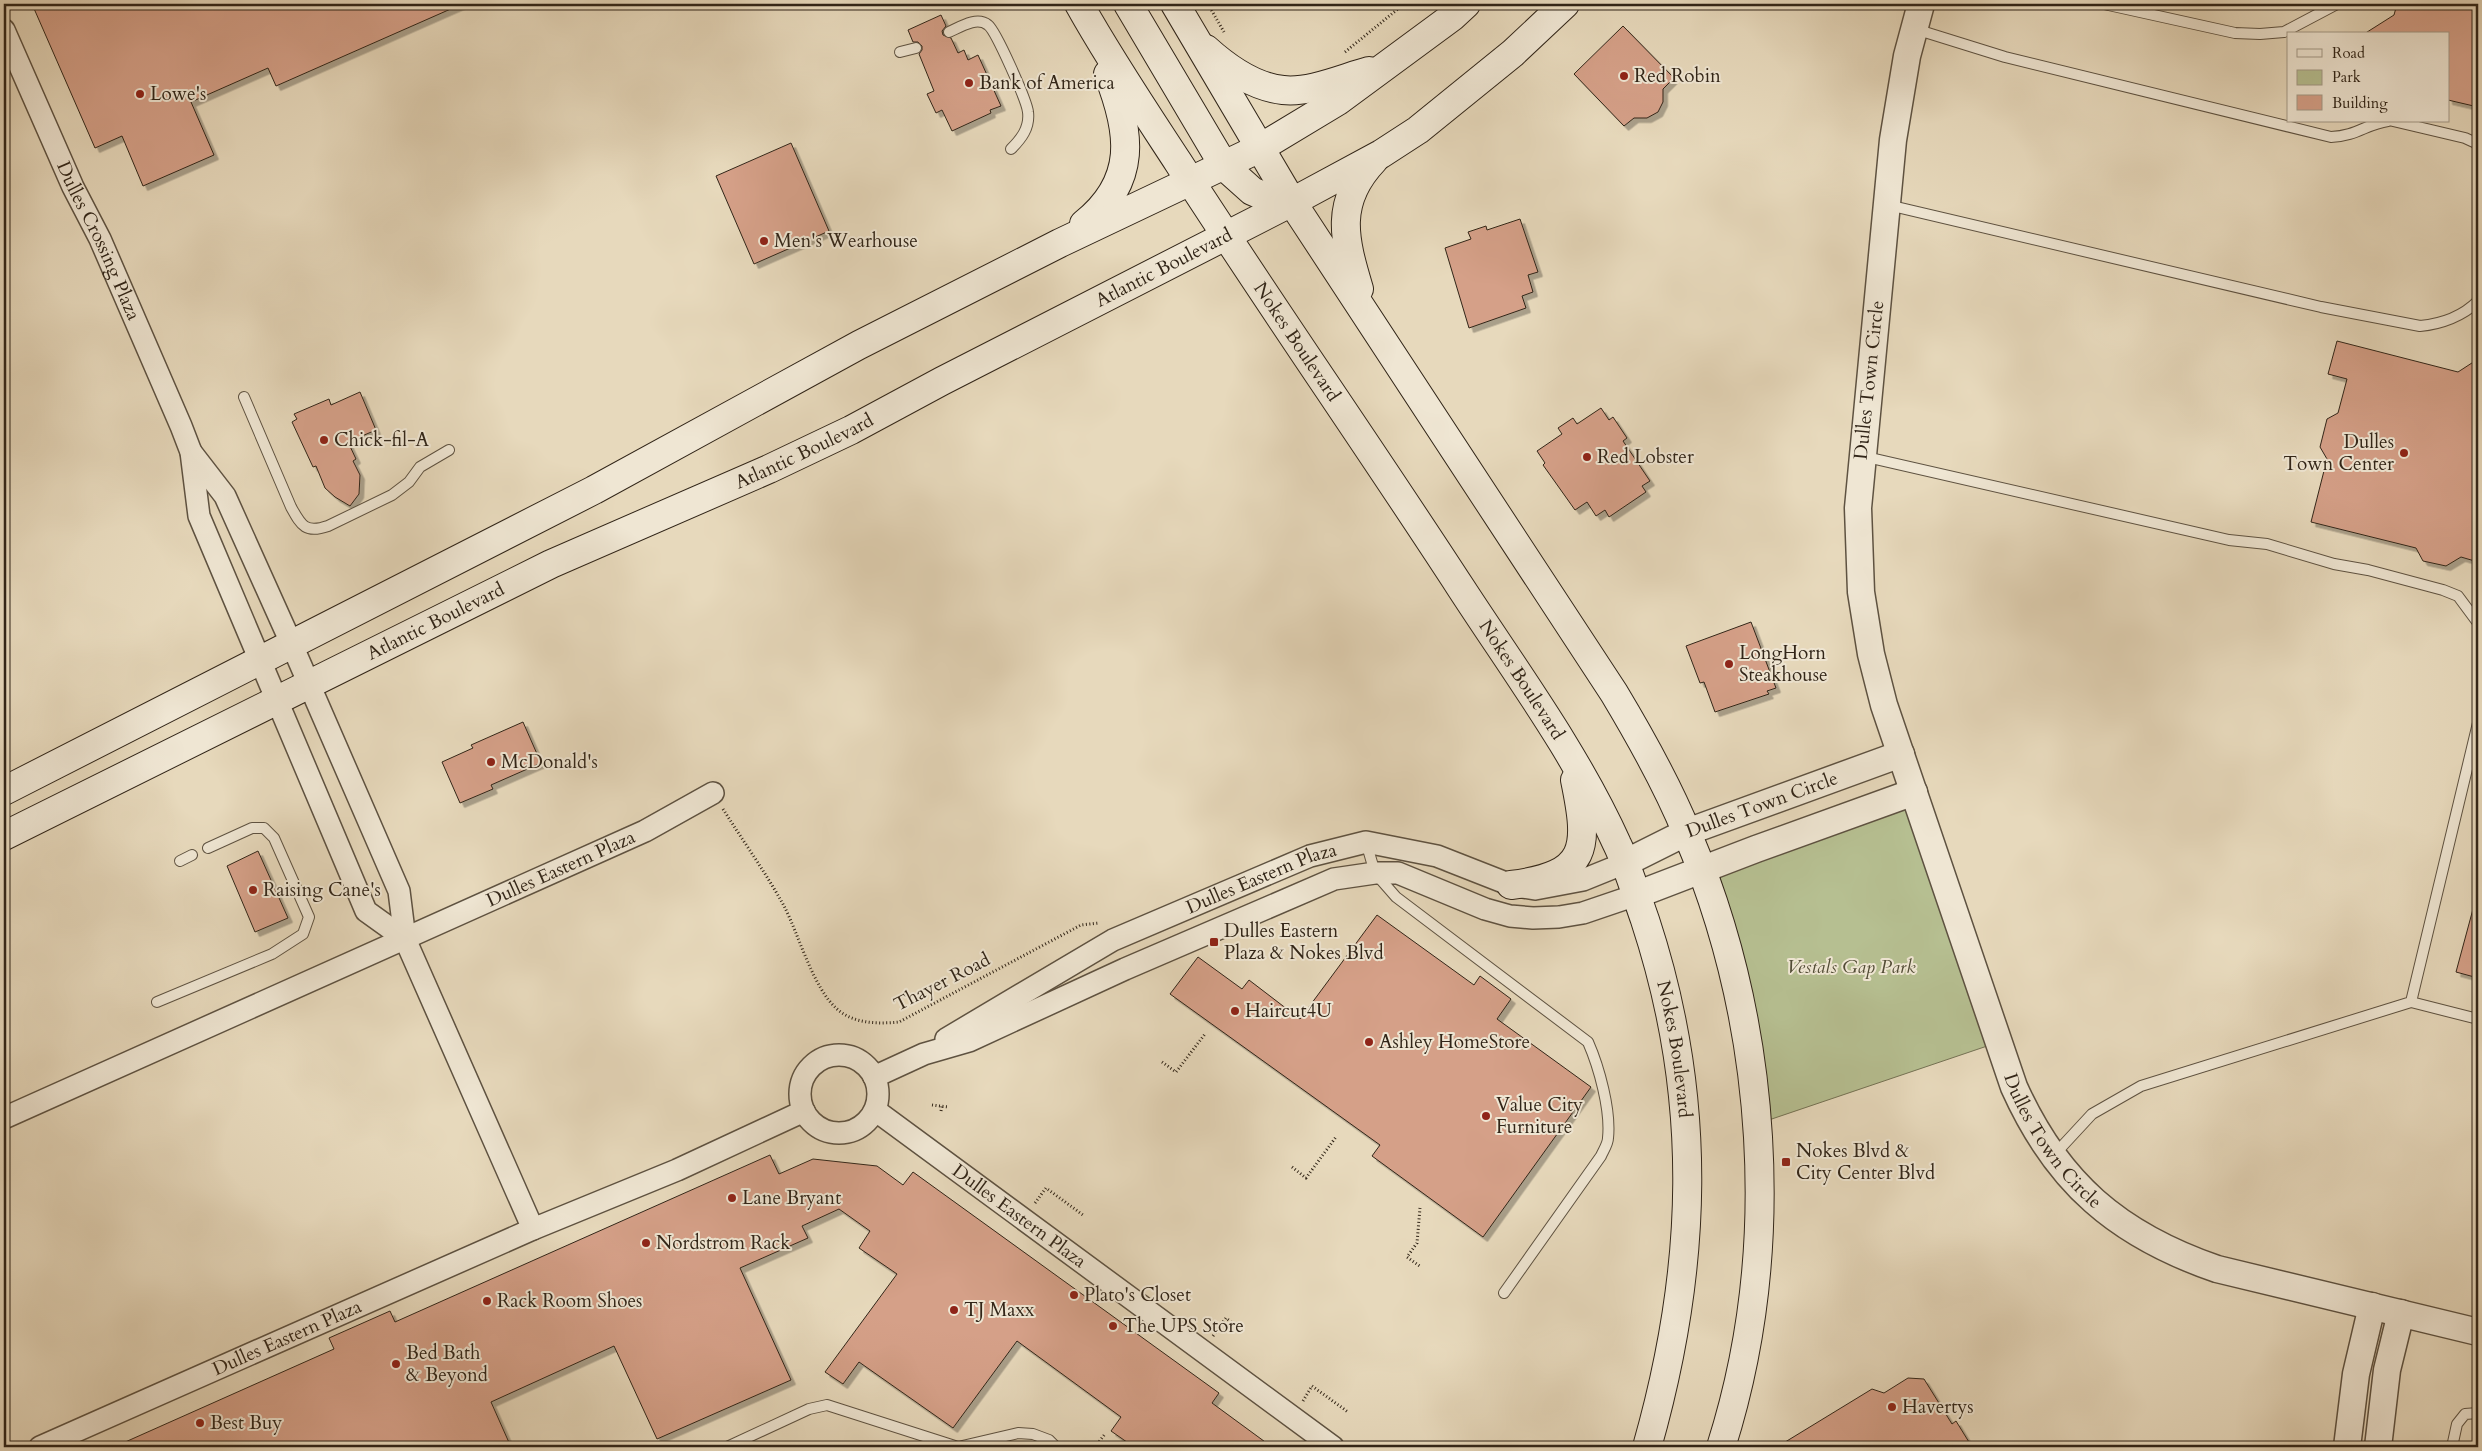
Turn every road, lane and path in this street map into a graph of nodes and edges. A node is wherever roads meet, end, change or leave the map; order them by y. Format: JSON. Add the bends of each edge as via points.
{"nodes":[{"id":1,"x":1128,"y":4,"type":"edge"},
{"id":2,"x":1175,"y":4,"type":"edge"},
{"id":3,"x":1208,"y":4,"type":"edge"},
{"id":4,"x":1404,"y":4,"type":"edge"},
{"id":5,"x":1466,"y":4,"type":"edge"},
{"id":6,"x":1565,"y":4,"type":"edge"},
{"id":7,"x":1921,"y":4,"type":"edge"},
{"id":8,"x":2104,"y":4,"type":"edge"},
{"id":9,"x":2337,"y":4,"type":"edge"},
{"id":10,"x":1080,"y":5,"type":"edge"},
{"id":11,"x":1914,"y":28,"type":"junction"},
{"id":12,"x":1189,"y":29,"type":"junction"},
{"id":13,"x":4,"y":30,"type":"edge"},
{"id":14,"x":949,"y":32,"type":"dead end"},
{"id":15,"x":1229,"y":39,"type":"dead end"},
{"id":16,"x":916,"y":48,"type":"dead end"},
{"id":17,"x":900,"y":52,"type":"dead end"},
{"id":18,"x":1338,"y":57,"type":"dead end"},
{"id":19,"x":1388,"y":65,"type":"junction"},
{"id":20,"x":2382,"y":122,"type":"edge"},
{"id":21,"x":2397,"y":122,"type":"edge"},
{"id":22,"x":2478,"y":144,"type":"edge"},
{"id":23,"x":1260,"y":148,"type":"junction"},
{"id":24,"x":1011,"y":149,"type":"dead end"},
{"id":25,"x":1381,"y":154,"type":"junction"},
{"id":26,"x":1224,"y":166,"type":"junction"},
{"id":27,"x":1190,"y":181,"type":"junction"},
{"id":28,"x":1292,"y":202,"type":"junction"},
{"id":29,"x":1888,"y":205,"type":"junction"},
{"id":30,"x":1226,"y":237,"type":"junction"},
{"id":31,"x":1060,"y":242,"type":"junction"},
{"id":32,"x":2478,"y":302,"type":"edge"},
{"id":33,"x":1368,"y":317,"type":"junction"},
{"id":34,"x":244,"y":397,"type":"dead end"},
{"id":35,"x":449,"y":450,"type":"dead end"},
{"id":36,"x":191,"y":452,"type":"junction"},
{"id":37,"x":1862,"y":455,"type":"junction"},
{"id":38,"x":2478,"y":624,"type":"edge"},
{"id":39,"x":292,"y":645,"type":"junction"},
{"id":40,"x":259,"y":661,"type":"junction"},
{"id":41,"x":309,"y":683,"type":"junction"},
{"id":42,"x":276,"y":699,"type":"junction"},
{"id":43,"x":2478,"y":723,"type":"edge"},
{"id":44,"x":1901,"y":754,"type":"junction"},
{"id":45,"x":1570,"y":756,"type":"junction"},
{"id":46,"x":4,"y":791,"type":"edge"},
{"id":47,"x":1914,"y":792,"type":"junction"},
{"id":48,"x":713,"y":793,"type":"joint"},
{"id":49,"x":1687,"y":832,"type":"junction"},
{"id":50,"x":4,"y":836,"type":"edge"},
{"id":51,"x":1366,"y":842,"type":"junction"},
{"id":52,"x":208,"y":848,"type":"dead end"},
{"id":53,"x":192,"y":855,"type":"dead end"},
{"id":54,"x":180,"y":862,"type":"dead end"},
{"id":55,"x":1625,"y":863,"type":"junction"},
{"id":56,"x":1702,"y":870,"type":"junction"},
{"id":57,"x":1375,"y":872,"type":"junction"},
{"id":58,"x":1511,"y":885,"type":"junction"},
{"id":59,"x":1636,"y":896,"type":"junction"},
{"id":60,"x":405,"y":939,"type":"junction"},
{"id":61,"x":1113,"y":940,"type":"junction"},
{"id":62,"x":157,"y":1002,"type":"dead end"},
{"id":63,"x":2411,"y":1002,"type":"junction"},
{"id":64,"x":2478,"y":1019,"type":"edge"},
{"id":65,"x":1205,"y":1034,"type":"dead end"},
{"id":66,"x":924,"y":1054,"type":"junction"},
{"id":67,"x":1162,"y":1062,"type":"dead end"},
{"id":68,"x":874,"y":1077,"type":"junction"},
{"id":69,"x":932,"y":1105,"type":"dead end"},
{"id":70,"x":942,"y":1106,"type":"junction"},
{"id":71,"x":948,"y":1107,"type":"dead end"},
{"id":72,"x":875,"y":1110,"type":"junction"},
{"id":73,"x":804,"y":1111,"type":"junction"},
{"id":74,"x":941,"y":1111,"type":"dead end"},
{"id":75,"x":4,"y":1118,"type":"edge"},
{"id":76,"x":1336,"y":1137,"type":"dead end"},
{"id":77,"x":2053,"y":1156,"type":"junction"},
{"id":78,"x":1292,"y":1167,"type":"dead end"},
{"id":79,"x":1420,"y":1208,"type":"dead end"},
{"id":80,"x":1084,"y":1215,"type":"dead end"},
{"id":81,"x":1024,"y":1219,"type":"junction"},
{"id":82,"x":533,"y":1229,"type":"junction"},
{"id":83,"x":1421,"y":1267,"type":"dead end"},
{"id":84,"x":1504,"y":1293,"type":"dead end"},
{"id":85,"x":2372,"y":1306,"type":"junction"},
{"id":86,"x":2401,"y":1313,"type":"junction"},
{"id":87,"x":2478,"y":1332,"type":"edge"},
{"id":88,"x":2478,"y":1413,"type":"edge"},
{"id":89,"x":1105,"y":1434,"type":"dead end"},
{"id":90,"x":1327,"y":1445,"type":"edge"},
{"id":91,"x":40,"y":1447,"type":"edge"},
{"id":92,"x":727,"y":1447,"type":"edge"},
{"id":93,"x":1056,"y":1447,"type":"edge"},
{"id":94,"x":1095,"y":1447,"type":"edge"},
{"id":95,"x":1647,"y":1447,"type":"edge"},
{"id":96,"x":1721,"y":1447,"type":"edge"},
{"id":97,"x":2347,"y":1447,"type":"edge"},
{"id":98,"x":2378,"y":1447,"type":"edge"},
{"id":99,"x":2452,"y":1447,"type":"edge"}],
"edges":[{"from":1,"to":26,"type":"main road"},
{"from":2,"to":12,"type":"main road"},
{"from":3,"to":15,"type":"path"},
{"from":4,"to":18,"type":"path"},
{"from":5,"to":19,"type":"main road"},
{"from":6,"to":25,"type":"main road","name":"Atlantic Boulevard","via":[[1452,104]]},
{"from":7,"to":11,"type":"street","name":"Dulles Town Circle"},
{"from":8,"to":9,"type":"lane","via":[[2235,33],[2260,34],[2284,32]]},
{"from":10,"to":27,"type":"main road","name":"Nokes Boulevard"},
{"from":10,"to":31,"type":"main road","via":[[1122,112],[1127,152],[1116,184],[1100,212]]},
{"from":11,"to":20,"type":"lane","via":[[2005,57],[2331,137],[2352,135]]},
{"from":11,"to":29,"type":"street","name":"Dulles Town Circle","via":[[1898,104]]},
{"from":12,"to":19,"type":"main road","via":[[1223,64],[1243,76],[1284,90],[1318,86]]},
{"from":12,"to":23,"type":"main road"},
{"from":13,"to":36,"type":"street","name":"Dulles Crossing Plaza","via":[[100,239]]},
{"from":14,"to":24,"type":"lane","via":[[977,22],[988,24],[997,36],[1028,112],[1023,138]]},
{"from":16,"to":17,"type":"lane"},
{"from":19,"to":23,"type":"main road","via":[[1301,125]]},
{"from":21,"to":22,"type":"lane"},
{"from":23,"to":26,"type":"main road"},
{"from":23,"to":28,"type":"main road"},
{"from":25,"to":28,"type":"main road","name":"Atlantic Boulevard"},
{"from":25,"to":33,"type":"main road","via":[[1361,174],[1345,216],[1348,252]]},
{"from":26,"to":27,"type":"main road"},
{"from":26,"to":28,"type":"main road","via":[[1259,195],[1277,202]]},
{"from":27,"to":30,"type":"main road","name":"Nokes Boulevard"},
{"from":27,"to":31,"type":"main road"},
{"from":28,"to":30,"type":"main road","name":"Atlantic Boulevard"},
{"from":28,"to":33,"type":"main road"},
{"from":29,"to":32,"type":"lane","via":[[2321,307],[2420,326],[2468,311]]},
{"from":29,"to":37,"type":"street","name":"Dulles Town Circle"},
{"from":30,"to":41,"type":"main road","name":"Atlantic Boulevard","via":[[851,430],[551,564]]},
{"from":30,"to":45,"type":"main road","name":"Nokes Boulevard","via":[[1369,446]]},
{"from":31,"to":39,"type":"main road","via":[[859,344],[594,490]]},
{"from":33,"to":49,"type":"main road","via":[[1614,693],[1660,773]]},
{"from":34,"to":35,"type":"lane","via":[[291,507],[307,529],[318,530],[392,495],[409,482],[420,467]]},
{"from":36,"to":39,"type":"street","name":"Dulles Crossing Plaza","via":[[225,496]]},
{"from":36,"to":40,"type":"street","name":"Dulles Crossing Plaza","via":[[199,516]]},
{"from":37,"to":38,"type":"lane","via":[[2229,540],[2267,544],[2442,590],[2458,596]]},
{"from":37,"to":44,"type":"street","name":"Dulles Town Circle","via":[[1858,508],[1861,592],[1871,654]]},
{"from":39,"to":40,"type":"main road"},
{"from":39,"to":41,"type":"street","name":"Dulles Crossing Plaza"},
{"from":40,"to":42,"type":"street","name":"Dulles Crossing Plaza"},
{"from":40,"to":46,"type":"main road"},
{"from":41,"to":42,"type":"main road","name":"Atlantic Boulevard"},
{"from":41,"to":60,"type":"street","via":[[399,891]]},
{"from":42,"to":50,"type":"main road","name":"Atlantic Boulevard"},
{"from":42,"to":60,"type":"street","via":[[366,911]]},
{"from":43,"to":63,"type":"lane"},
{"from":44,"to":47,"type":"street","name":"Dulles Town Circle"},
{"from":44,"to":49,"type":"street","name":"Dulles Town Circle"},
{"from":45,"to":55,"type":"main road","name":"Nokes Boulevard"},
{"from":45,"to":58,"type":"main road","via":[[1582,821],[1581,848],[1575,861],[1551,877]]},
{"from":47,"to":56,"type":"street","name":"Dulles Town Circle"},
{"from":47,"to":77,"type":"street","name":"Dulles Town Circle","via":[[2014,1087],[2038,1135]]},
{"from":48,"to":60,"type":"street","name":"Dulles Eastern Plaza","via":[[645,831]]},
{"from":48,"to":61,"type":"path","name":"Thayer Road","via":[[784,907],[820,984],[837,1009],[856,1019],[873,1024],[899,1022],[1081,924],[1102,923]]},
{"from":49,"to":55,"type":"street","name":"Dulles Town Circle"},
{"from":49,"to":56,"type":"main road"},
{"from":51,"to":57,"type":"lane"},
{"from":51,"to":58,"type":"street","name":"Dulles Eastern Plaza","via":[[1437,856]]},
{"from":51,"to":61,"type":"street","name":"Dulles Eastern Plaza","via":[[1310,856]]},
{"from":52,"to":62,"type":"lane","via":[[252,828],[264,828],[274,838],[308,917],[303,934],[272,954]]},
{"from":53,"to":54,"type":"lane"},
{"from":55,"to":58,"type":"street","name":"Dulles Eastern Plaza","via":[[1555,887],[1535,889]]},
{"from":55,"to":59,"type":"main road","name":"Nokes Boulevard"},
{"from":56,"to":59,"type":"street","name":"Dulles Town Circle"},
{"from":56,"to":96,"type":"main road","via":[[1726,943],[1746,1033],[1753,1079],[1759,1170],[1759,1216],[1751,1306],[1735,1397]]},
{"from":57,"to":59,"type":"street","name":"Dulles Eastern Plaza","via":[[1398,873],[1484,909],[1510,916],[1559,918]]},
{"from":57,"to":66,"type":"street","name":"Dulles Eastern Plaza","via":[[1334,879],[1125,968],[969,1041]]},
{"from":57,"to":84,"type":"lane","via":[[1396,897],[1588,1042],[1597,1062],[1603,1086],[1608,1139],[1601,1156]]},
{"from":59,"to":95,"type":"main road","name":"Nokes Boulevard","via":[[1656,953],[1675,1039],[1683,1089],[1688,1181],[1687,1232],[1678,1318]]},
{"from":60,"to":75,"type":"street","name":"Dulles Eastern Plaza"},
{"from":60,"to":82,"type":"street"},
{"from":61,"to":66,"type":"street","name":"Dulles Eastern Plaza"},
{"from":63,"to":64,"type":"lane"},
{"from":63,"to":77,"type":"lane","via":[[2141,1086],[2092,1114]]},
{"from":65,"to":67,"type":"path","via":[[1176,1072]]},
{"from":66,"to":68,"type":"street","name":"Dulles Eastern Plaza"},
{"from":68,"to":72,"type":"street","via":[[878,1093]]},
{"from":68,"to":73,"type":"street","via":[[864,1064],[850,1056],[833,1055],[818,1060],[806,1072],[799,1087]]},
{"from":69,"to":70,"type":"path"},
{"from":70,"to":71,"type":"path"},
{"from":70,"to":74,"type":"path"},
{"from":72,"to":73,"type":"street","via":[[866,1123],[852,1132],[836,1134],[820,1129],[807,1119]]},
{"from":72,"to":81,"type":"street","name":"Dulles Eastern Plaza"},
{"from":73,"to":82,"type":"street","name":"Dulles Eastern Plaza","via":[[677,1170]]},
{"from":76,"to":78,"type":"path","via":[[1306,1178]]},
{"from":77,"to":85,"type":"street","name":"Dulles Town Circle","via":[[2096,1203],[2121,1223],[2168,1250],[2217,1268]]},
{"from":79,"to":83,"type":"path","via":[[1417,1243],[1407,1257]]},
{"from":80,"to":81,"type":"path","via":[[1046,1188]]},
{"from":81,"to":90,"type":"street","name":"Dulles Eastern Plaza"},
{"from":82,"to":91,"type":"street","name":"Dulles Eastern Plaza"},
{"from":85,"to":86,"type":"street","name":"Dulles Town Circle"},
{"from":85,"to":97,"type":"street","via":[[2356,1374]]},
{"from":86,"to":87,"type":"street","name":"Dulles Town Circle"},
{"from":86,"to":98,"type":"street","via":[[2384,1386]]},
{"from":88,"to":99,"type":"lane","via":[[2465,1414],[2457,1424]]},
{"from":89,"to":94,"type":"path"},
{"from":92,"to":93,"type":"lane","via":[[810,1409],[827,1405],[958,1447],[1018,1433],[1033,1434]]}]}
